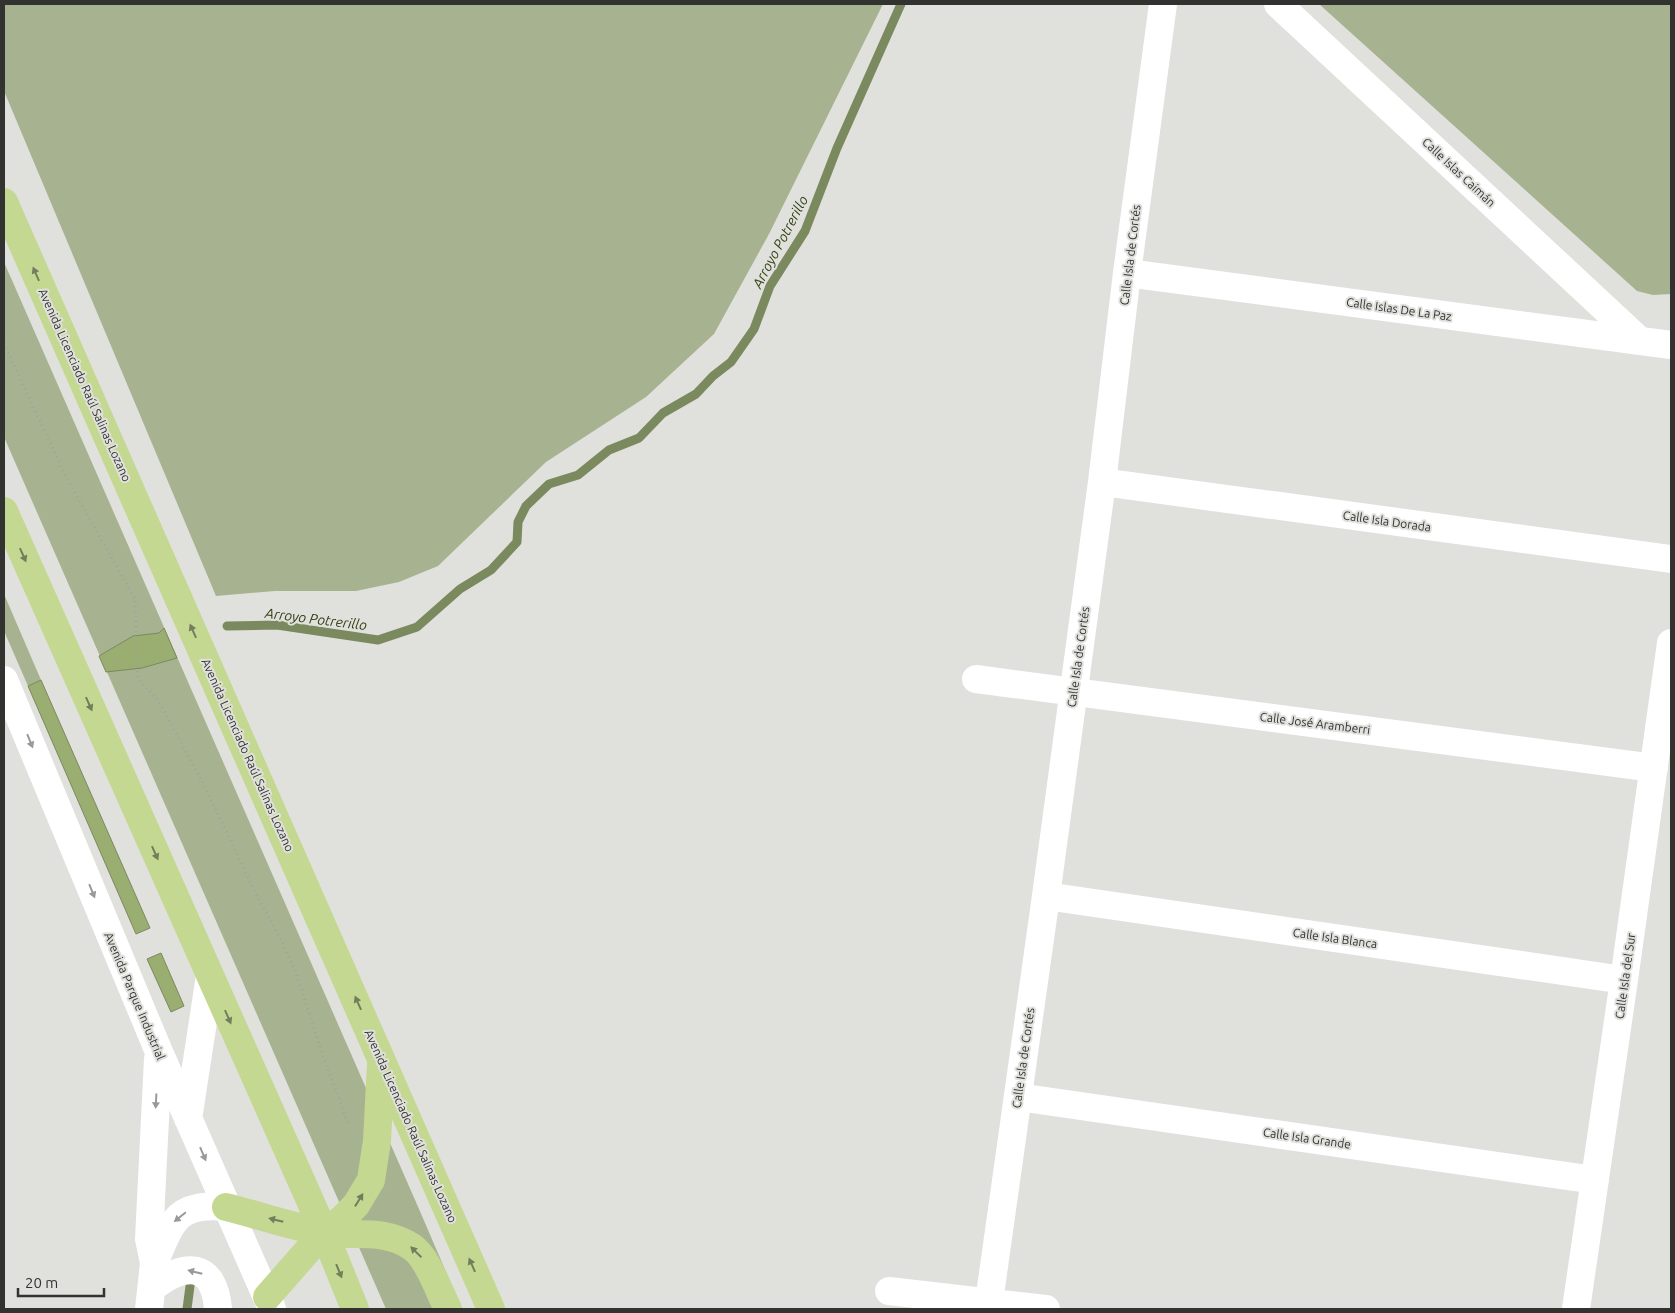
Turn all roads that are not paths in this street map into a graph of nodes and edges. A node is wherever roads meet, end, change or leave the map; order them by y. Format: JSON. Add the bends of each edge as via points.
{"nodes":[{"id":1,"x":1163,"y":4,"type":"edge"},
{"id":2,"x":1278,"y":4,"type":"edge"},
{"id":3,"x":4,"y":202,"type":"edge"},
{"id":4,"x":1127,"y":273,"type":"junction"},
{"id":5,"x":1640,"y":341,"type":"junction"},
{"id":6,"x":1671,"y":345,"type":"edge"},
{"id":7,"x":1102,"y":482,"type":"junction"},
{"id":8,"x":4,"y":511,"type":"edge"},
{"id":9,"x":1671,"y":559,"type":"edge"},
{"id":10,"x":1671,"y":643,"type":"edge"},
{"id":11,"x":976,"y":678,"type":"dead end"},
{"id":12,"x":4,"y":680,"type":"edge"},
{"id":13,"x":1074,"y":692,"type":"junction"},
{"id":14,"x":11,"y":716,"type":"edge"},
{"id":15,"x":1654,"y":768,"type":"junction"},
{"id":16,"x":1046,"y":896,"type":"junction"},
{"id":17,"x":210,"y":976,"type":"junction"},
{"id":18,"x":1624,"y":980,"type":"junction"},
{"id":19,"x":158,"y":1052,"type":"junction"},
{"id":20,"x":382,"y":1058,"type":"junction"},
{"id":21,"x":1018,"y":1097,"type":"junction"},
{"id":22,"x":188,"y":1119,"type":"junction"},
{"id":23,"x":1595,"y":1180,"type":"junction"},
{"id":24,"x":226,"y":1207,"type":"junction"},
{"id":25,"x":324,"y":1232,"type":"junction"},
{"id":26,"x":152,"y":1287,"type":"edge"},
{"id":27,"x":890,"y":1291,"type":"dead end"},
{"id":28,"x":264,"y":1305,"type":"edge"},
{"id":29,"x":988,"y":1305,"type":"edge"},
{"id":30,"x":218,"y":1309,"type":"edge"},
{"id":31,"x":355,"y":1309,"type":"edge"},
{"id":32,"x":448,"y":1309,"type":"edge"},
{"id":33,"x":491,"y":1309,"type":"edge"},
{"id":34,"x":1046,"y":1309,"type":"edge"},
{"id":35,"x":1576,"y":1309,"type":"edge"}],
"edges":[{"from":1,"to":4,"type":"street","name":"Calle Isla de Cortés"},
{"from":2,"to":5,"type":"street","name":"Calle Islas Caimán"},
{"from":20,"to":3,"type":"main road","name":"Avenida Licenciado Raúl Salinas Lozano","one_way":true},
{"from":4,"to":5,"type":"street","name":"Calle Islas De La Paz"},
{"from":4,"to":7,"type":"street","name":"Calle Isla de Cortés"},
{"from":5,"to":6,"type":"street","name":"Calle Islas De La Paz"},
{"from":7,"to":9,"type":"street","name":"Calle Isla Dorada"},
{"from":7,"to":13,"type":"street","name":"Calle Isla de Cortés"},
{"from":8,"to":17,"type":"main road","one_way":true},
{"from":10,"to":15,"type":"street","name":"Calle Isla del Sur"},
{"from":11,"to":13,"type":"street","name":"Calle José Aramberri"},
{"from":12,"to":14,"type":"street","name":"Avenida Parque Industrial"},
{"from":13,"to":15,"type":"street","name":"Calle José Aramberri"},
{"from":13,"to":16,"type":"street","name":"Calle Isla de Cortés"},
{"from":14,"to":19,"type":"street","name":"Avenida Parque Industrial","one_way":true},
{"from":15,"to":18,"type":"street","name":"Calle Isla del Sur"},
{"from":16,"to":18,"type":"street","name":"Calle Isla Blanca"},
{"from":16,"to":21,"type":"street","name":"Calle Isla de Cortés"},
{"from":17,"to":22,"type":"street"},
{"from":17,"to":25,"type":"main road","one_way":true},
{"from":18,"to":23,"type":"street","name":"Calle Isla del Sur"},
{"from":19,"to":22,"type":"street","name":"Avenida Parque Industrial"},
{"from":19,"to":26,"type":"street","one_way":true,"via":[[149,1239]]},
{"from":25,"to":20,"type":"main road","one_way":true,"via":[[356,1205],[371,1180]]},
{"from":33,"to":20,"type":"main road","name":"Avenida Licenciado Raúl Salinas Lozano","one_way":true},
{"from":21,"to":23,"type":"street","name":"Calle Isla Grande"},
{"from":21,"to":29,"type":"street","name":"Calle Isla de Cortés"},
{"from":22,"to":24,"type":"street","name":"Avenida Parque Industrial","one_way":true},
{"from":23,"to":35,"type":"street","name":"Calle Isla del Sur"},
{"from":25,"to":24,"type":"main road","one_way":true},
{"from":24,"to":26,"type":"street","one_way":true,"via":[[209,1205],[182,1214],[174,1221]]},
{"from":24,"to":28,"type":"street","name":"Avenida Parque Industrial"},
{"from":25,"to":28,"type":"main road"},
{"from":25,"to":31,"type":"main road","one_way":true},
{"from":32,"to":25,"type":"main road","one_way":true,"via":[[423,1259],[412,1247],[373,1233]]},
{"from":30,"to":26,"type":"street","one_way":true,"via":[[217,1294],[209,1278],[199,1272],[180,1271]]},
{"from":27,"to":29,"type":"street"},
{"from":29,"to":34,"type":"street"}]}
